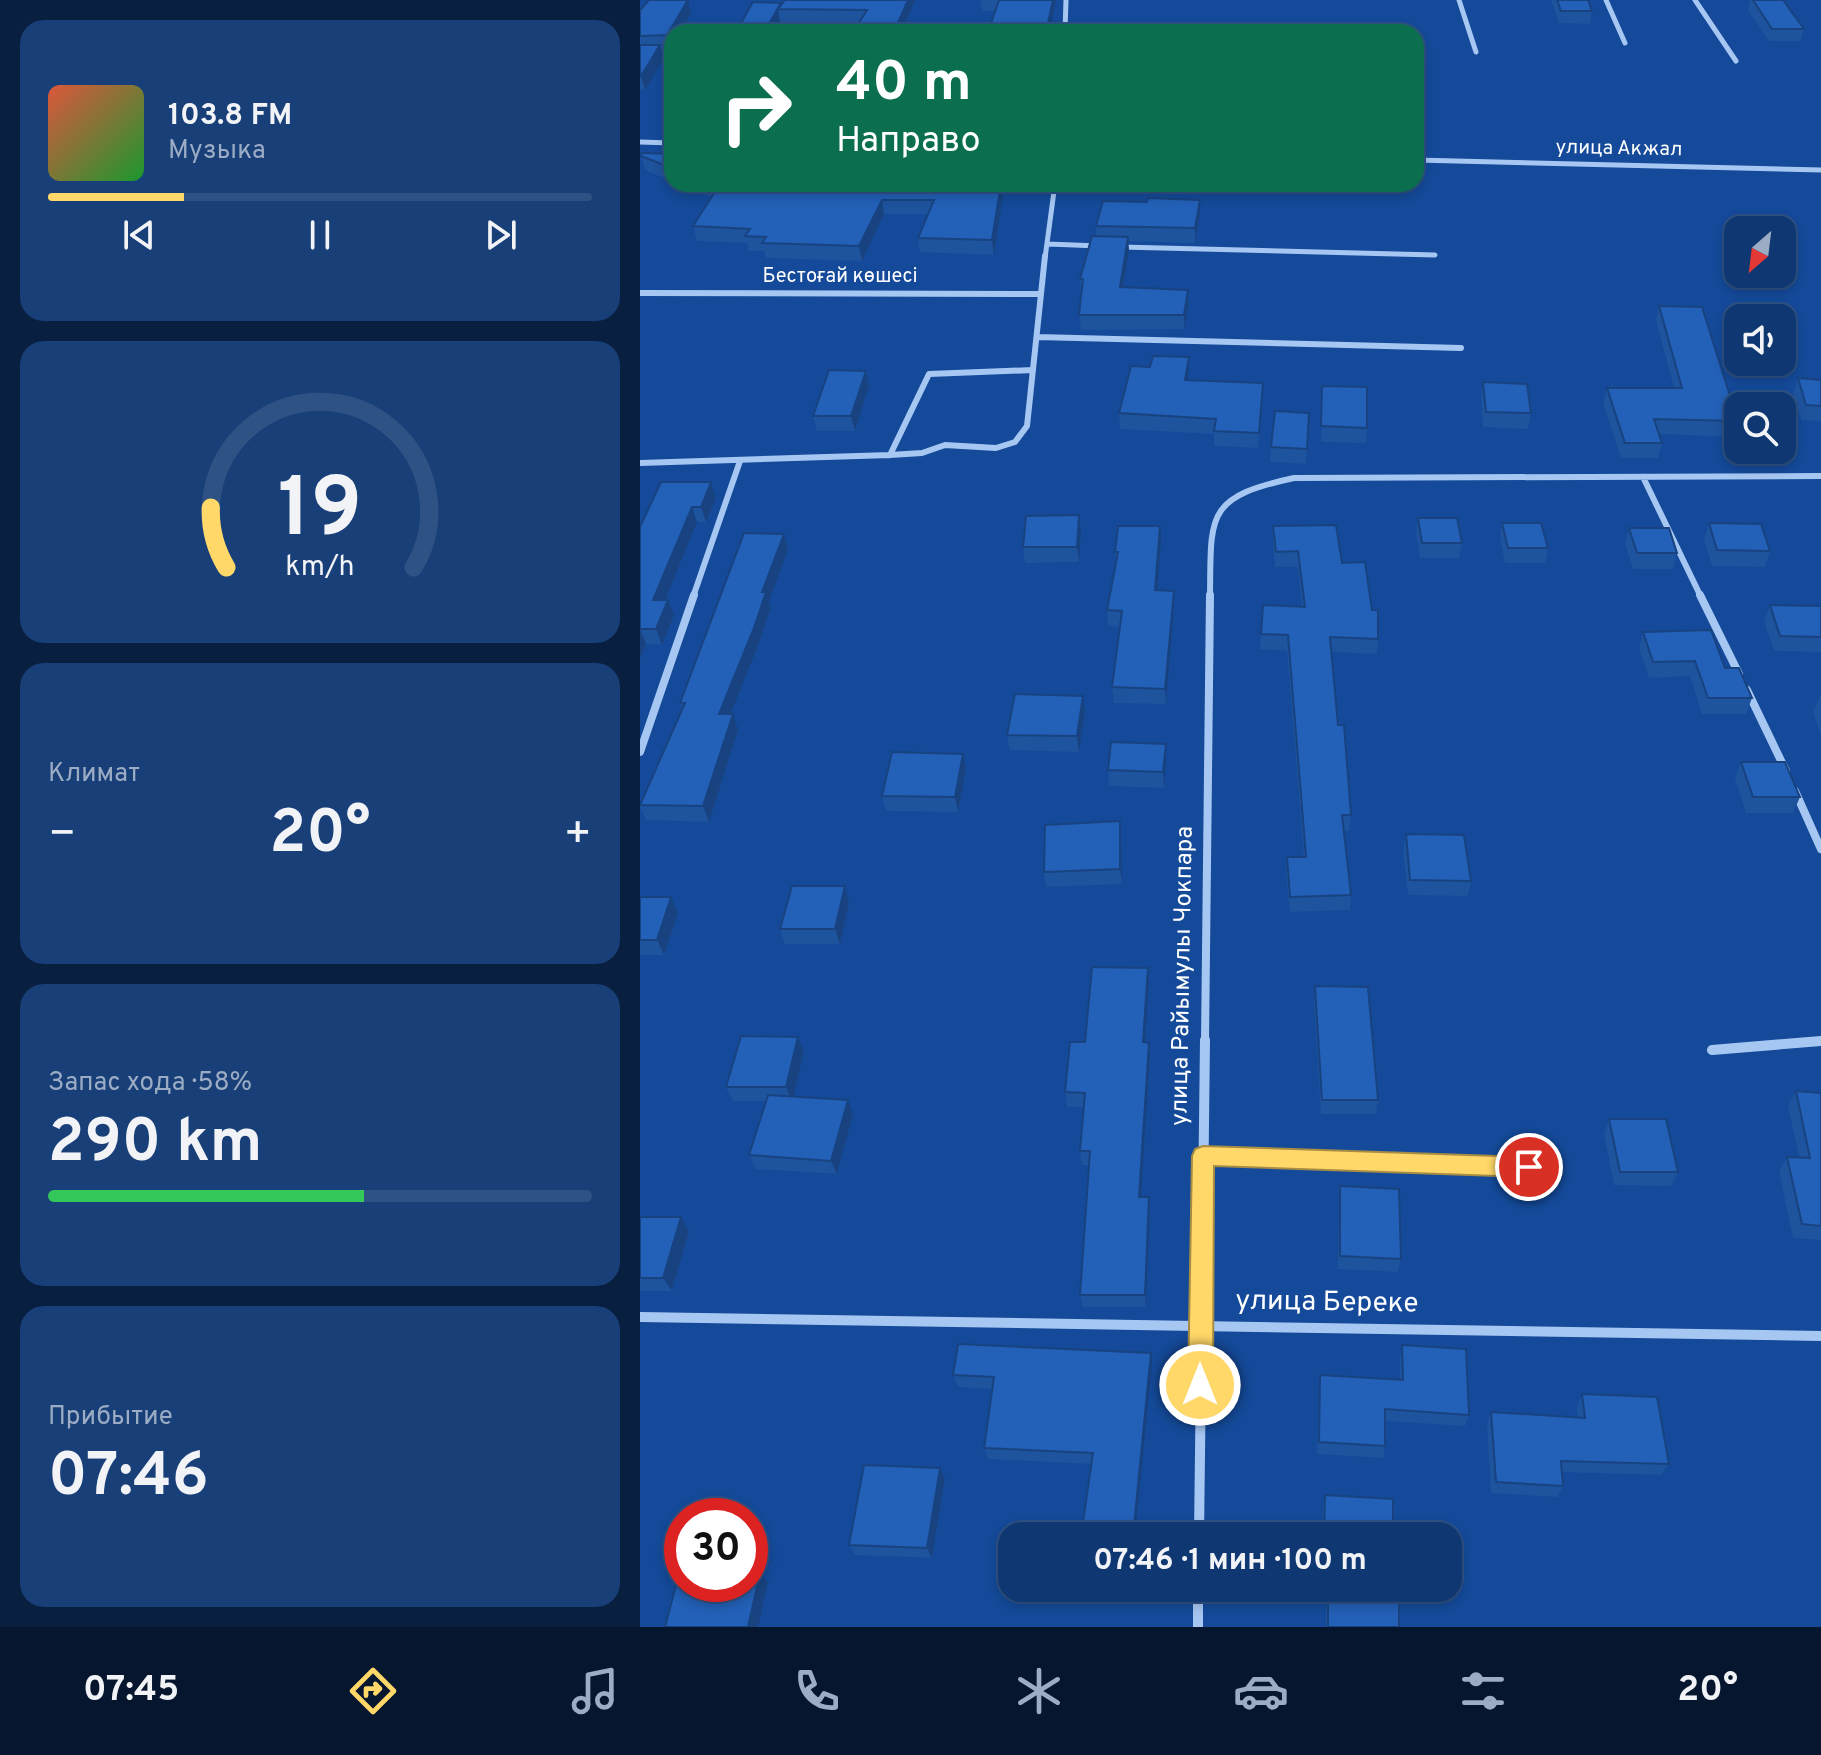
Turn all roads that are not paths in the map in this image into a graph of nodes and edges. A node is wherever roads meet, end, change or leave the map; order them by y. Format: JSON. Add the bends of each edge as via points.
{"nodes":[{"id":1,"x":1066,"y":0,"type":"edge"},
{"id":2,"x":1459,"y":0,"type":"edge"},
{"id":3,"x":1606,"y":0,"type":"edge"},
{"id":4,"x":1695,"y":0,"type":"edge"},
{"id":5,"x":1065,"y":24,"type":"edge"},
{"id":6,"x":1625,"y":43,"type":"dead end"},
{"id":7,"x":1476,"y":52,"type":"dead end"},
{"id":8,"x":640,"y":53,"type":"edge"},
{"id":9,"x":664,"y":53,"type":"edge"},
{"id":10,"x":1736,"y":61,"type":"dead end"},
{"id":11,"x":640,"y":142,"type":"edge"},
{"id":12,"x":664,"y":143,"type":"edge"},
{"id":13,"x":1424,"y":160,"type":"edge"},
{"id":14,"x":1821,"y":170,"type":"edge"},
{"id":15,"x":1054,"y":192,"type":"edge"},
{"id":16,"x":1048,"y":244,"type":"junction"},
{"id":17,"x":1435,"y":255,"type":"dead end"},
{"id":18,"x":640,"y":293,"type":"edge"},
{"id":19,"x":1040,"y":294,"type":"junction"},
{"id":20,"x":1037,"y":337,"type":"junction"},
{"id":21,"x":1461,"y":348,"type":"dead end"},
{"id":22,"x":1033,"y":370,"type":"junction"},
{"id":23,"x":890,"y":455,"type":"junction"},
{"id":24,"x":740,"y":461,"type":"junction"},
{"id":25,"x":640,"y":463,"type":"edge"},
{"id":26,"x":1821,"y":476,"type":"edge"},
{"id":27,"x":1643,"y":477,"type":"junction"},
{"id":28,"x":640,"y":752,"type":"edge"},
{"id":29,"x":1821,"y":849,"type":"edge"},
{"id":30,"x":1821,"y":1041,"type":"edge"},
{"id":31,"x":1712,"y":1050,"type":"dead end"},
{"id":32,"x":1203,"y":1156,"type":"junction"},
{"id":33,"x":1529,"y":1167,"type":"dead end"},
{"id":34,"x":640,"y":1317,"type":"edge"},
{"id":35,"x":1201,"y":1325,"type":"junction"},
{"id":36,"x":1821,"y":1336,"type":"edge"},
{"id":37,"x":1199,"y":1522,"type":"edge"},
{"id":38,"x":1198,"y":1602,"type":"edge"},
{"id":39,"x":1198,"y":1627,"type":"edge"}],
"edges":[{"from":1,"to":5,"type":"street"},
{"from":2,"to":7,"type":"street"},
{"from":3,"to":6,"type":"street"},
{"from":4,"to":10,"type":"street"},
{"from":8,"to":9,"type":"street"},
{"from":11,"to":12,"type":"street"},
{"from":13,"to":14,"type":"street","name":"улица Акжал"},
{"from":15,"to":16,"type":"street"},
{"from":16,"to":17,"type":"street"},
{"from":16,"to":19,"type":"street"},
{"from":18,"to":19,"type":"street","name":"Бестоғай көшесі"},
{"from":19,"to":20,"type":"street"},
{"from":20,"to":21,"type":"street"},
{"from":20,"to":22,"type":"street"},
{"from":22,"to":23,"type":"street","via":[[929,374]]},
{"from":22,"to":23,"type":"street","via":[[1027,426],[1015,442],[996,448],[945,445]]},
{"from":23,"to":24,"type":"street"},
{"from":24,"to":25,"type":"street"},
{"from":24,"to":28,"type":"street"},
{"from":26,"to":27,"type":"street"},
{"from":27,"to":29,"type":"street"},
{"from":27,"to":32,"type":"street","name":"улица Райымулы Чокпара","via":[[1294,478],[1246,491],[1217,513],[1211,530]]},
{"from":30,"to":31,"type":"street"},
{"from":32,"to":33,"type":"street"},
{"from":32,"to":35,"type":"street","name":"улица Райымулы Чокпара"},
{"from":34,"to":35,"type":"street","name":"улица Береке"},
{"from":35,"to":36,"type":"street","name":"улица Береке"},
{"from":35,"to":37,"type":"street","name":"улица Райымулы Чокпара"},
{"from":38,"to":39,"type":"street"}]}
